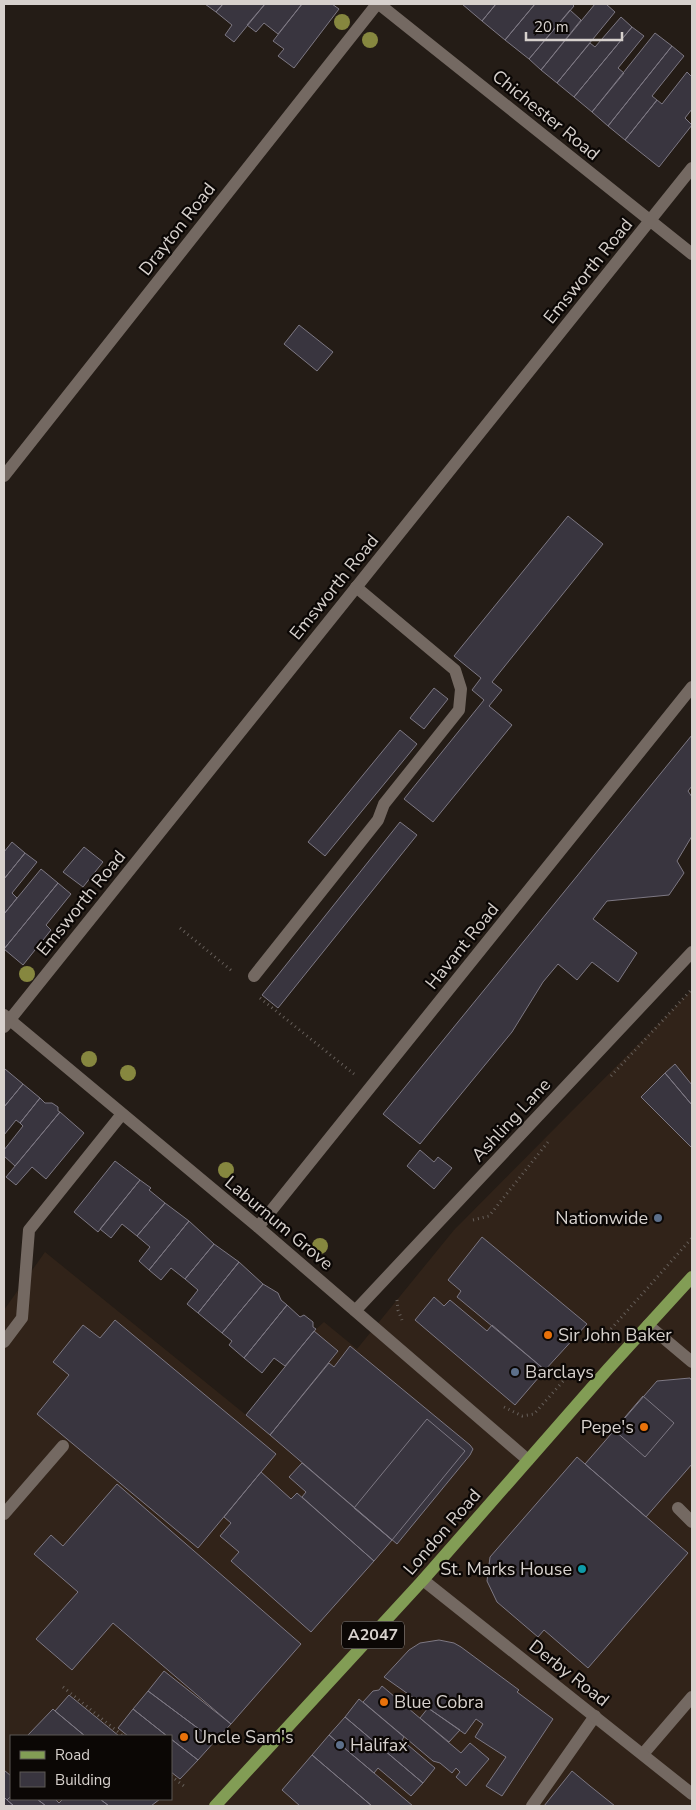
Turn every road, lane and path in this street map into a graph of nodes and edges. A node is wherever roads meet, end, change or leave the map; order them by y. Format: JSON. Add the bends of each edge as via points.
{"nodes":[{"id":1,"x":378,"y":4,"type":"edge"},
{"id":2,"x":692,"y":168,"type":"edge"},
{"id":3,"x":651,"y":220,"type":"junction"},
{"id":4,"x":692,"y":254,"type":"edge"},
{"id":5,"x":4,"y":476,"type":"edge"},
{"id":6,"x":356,"y":587,"type":"junction"},
{"id":7,"x":692,"y":687,"type":"edge"},
{"id":8,"x":180,"y":928,"type":"dead end"},
{"id":9,"x":692,"y":952,"type":"edge"},
{"id":10,"x":235,"y":975,"type":"dead end"},
{"id":11,"x":254,"y":976,"type":"dead end"},
{"id":12,"x":692,"y":989,"type":"edge"},
{"id":13,"x":254,"y":992,"type":"dead end"},
{"id":14,"x":6,"y":1021,"type":"edge"},
{"id":15,"x":607,"y":1080,"type":"dead end"},
{"id":16,"x":371,"y":1087,"type":"junction"},
{"id":17,"x":122,"y":1114,"type":"junction"},
{"id":18,"x":554,"y":1135,"type":"dead end"},
{"id":19,"x":464,"y":1222,"type":"dead end"},
{"id":20,"x":258,"y":1227,"type":"junction"},
{"id":21,"x":692,"y":1238,"type":"edge"},
{"id":22,"x":692,"y":1278,"type":"edge"},
{"id":23,"x":397,"y":1298,"type":"dead end"},
{"id":24,"x":355,"y":1311,"type":"junction"},
{"id":25,"x":402,"y":1321,"type":"dead end"},
{"id":26,"x":648,"y":1325,"type":"junction"},
{"id":27,"x":605,"y":1335,"type":"dead end"},
{"id":28,"x":4,"y":1342,"type":"edge"},
{"id":29,"x":692,"y":1362,"type":"edge"},
{"id":30,"x":572,"y":1372,"type":"dead end"},
{"id":31,"x":497,"y":1401,"type":"dead end"},
{"id":32,"x":63,"y":1446,"type":"dead end"},
{"id":33,"x":528,"y":1460,"type":"junction"},
{"id":34,"x":678,"y":1508,"type":"dead end"},
{"id":35,"x":4,"y":1514,"type":"edge"},
{"id":36,"x":692,"y":1522,"type":"edge"},
{"id":37,"x":424,"y":1580,"type":"junction"},
{"id":38,"x":62,"y":1687,"type":"dead end"},
{"id":39,"x":692,"y":1697,"type":"edge"},
{"id":40,"x":595,"y":1716,"type":"junction"},
{"id":41,"x":122,"y":1735,"type":"edge"},
{"id":42,"x":643,"y":1754,"type":"junction"},
{"id":43,"x":172,"y":1777,"type":"edge"},
{"id":44,"x":184,"y":1786,"type":"dead end"},
{"id":45,"x":692,"y":1794,"type":"edge"},
{"id":46,"x":215,"y":1806,"type":"edge"},
{"id":47,"x":532,"y":1806,"type":"edge"}],
"edges":[{"from":1,"to":3,"type":"street","name":"Chichester Road"},
{"from":1,"to":5,"type":"street","name":"Drayton Road"},
{"from":2,"to":3,"type":"street","name":"Emsworth Road"},
{"from":3,"to":4,"type":"street","name":"Chichester Road"},
{"from":3,"to":6,"type":"street","name":"Emsworth Road"},
{"from":6,"to":11,"type":"street","via":[[455,670],[462,688],[459,710],[384,804],[378,820]]},
{"from":6,"to":14,"type":"street","name":"Emsworth Road"},
{"from":7,"to":16,"type":"street","name":"Havant Road"},
{"from":8,"to":10,"type":"path"},
{"from":9,"to":24,"type":"street","name":"Ashling Lane"},
{"from":12,"to":15,"type":"path"},
{"from":13,"to":16,"type":"path"},
{"from":14,"to":17,"type":"street","name":"Laburnum Grove"},
{"from":16,"to":20,"type":"street","name":"Havant Road"},
{"from":17,"to":20,"type":"street","name":"Laburnum Grove"},
{"from":17,"to":28,"type":"street","via":[[29,1230],[22,1318]]},
{"from":18,"to":19,"type":"path","via":[[488,1216]]},
{"from":20,"to":24,"type":"street","name":"Laburnum Grove"},
{"from":21,"to":27,"type":"path"},
{"from":22,"to":26,"type":"main road","name":"London Road","number":"A2047"},
{"from":23,"to":25,"type":"path"},
{"from":24,"to":33,"type":"street","name":"Laburnum Grove"},
{"from":26,"to":29,"type":"street"},
{"from":26,"to":33,"type":"main road","name":"London Road","number":"A2047"},
{"from":30,"to":31,"type":"path","via":[[534,1414],[522,1416]]},
{"from":32,"to":35,"type":"street"},
{"from":33,"to":37,"type":"main road","name":"London Road","number":"A2047"},
{"from":34,"to":36,"type":"street"},
{"from":37,"to":40,"type":"street","name":"Derby Road"},
{"from":37,"to":46,"type":"main road","name":"London Road","number":"A2047"},
{"from":38,"to":41,"type":"path"},
{"from":39,"to":42,"type":"street"},
{"from":40,"to":42,"type":"street","name":"Derby Road"},
{"from":40,"to":47,"type":"street"},
{"from":42,"to":45,"type":"street","name":"Derby Road"},
{"from":43,"to":44,"type":"path"}]}
